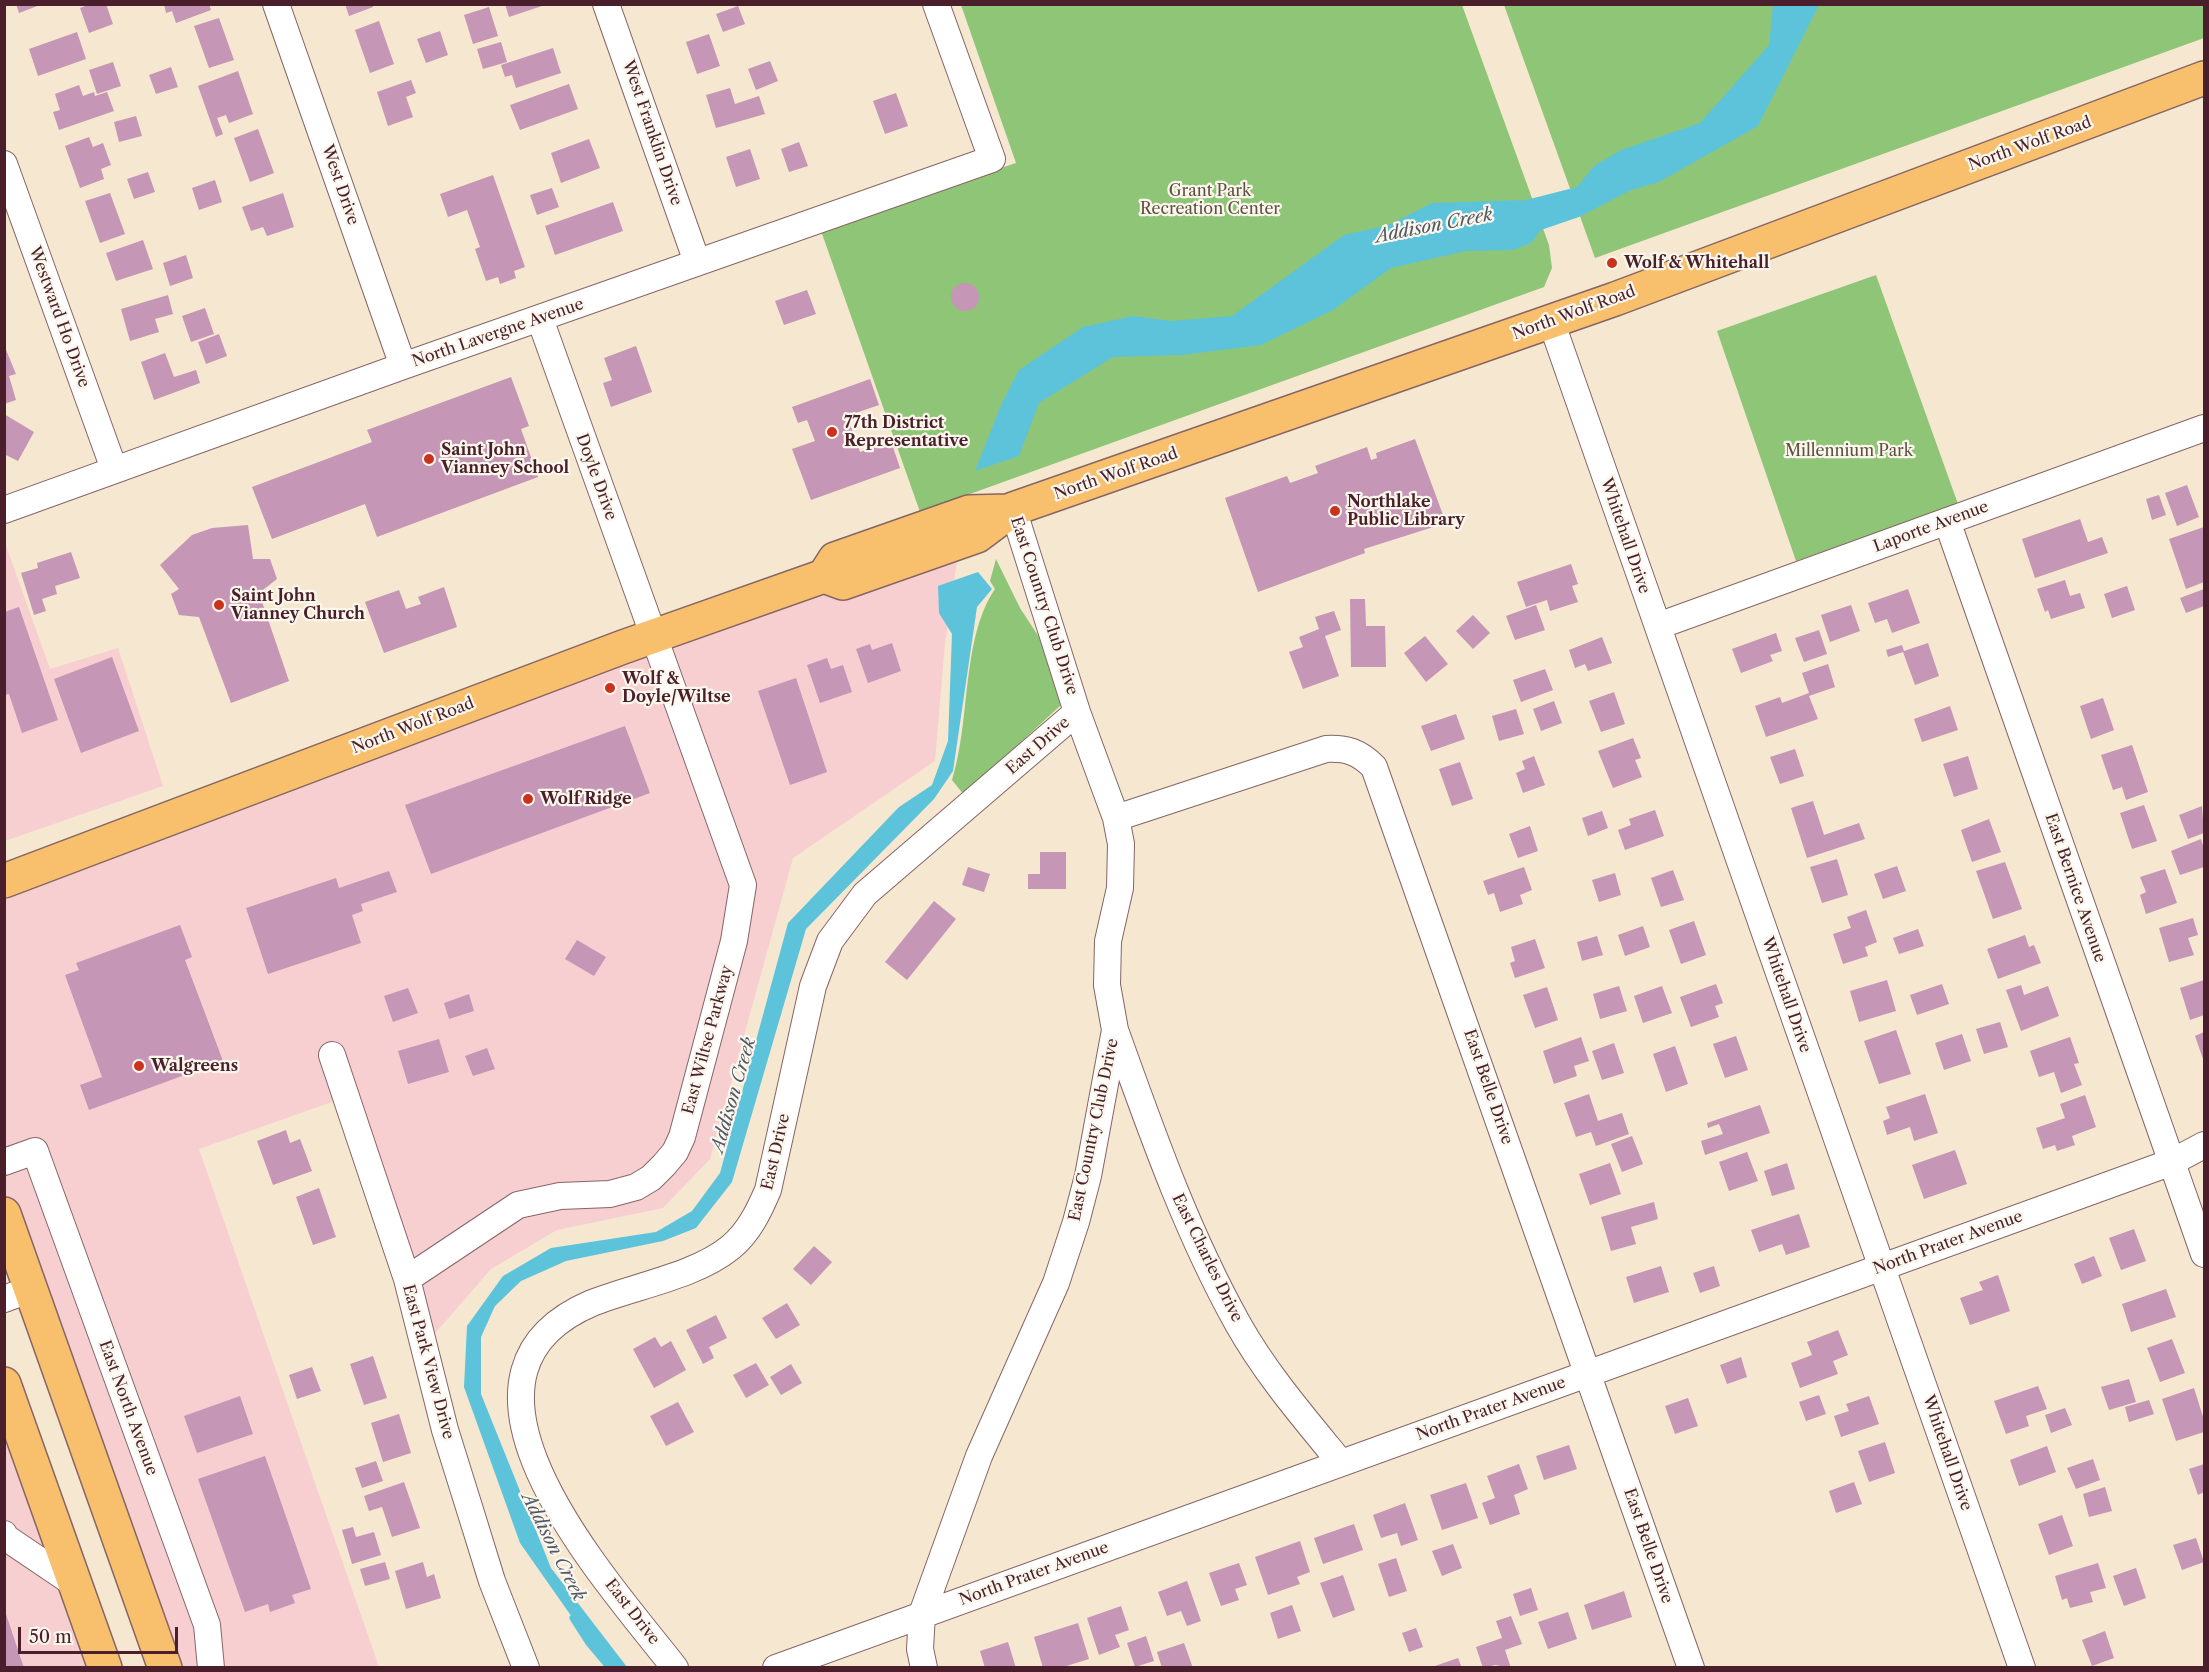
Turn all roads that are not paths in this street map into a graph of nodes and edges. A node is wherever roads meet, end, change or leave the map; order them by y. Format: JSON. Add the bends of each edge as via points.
{"nodes":[{"id":1,"x":276,"y":4,"type":"edge"},
{"id":2,"x":606,"y":4,"type":"edge"},
{"id":3,"x":936,"y":4,"type":"edge"},
{"id":4,"x":2205,"y":78,"type":"edge"},
{"id":5,"x":4,"y":164,"type":"edge"},
{"id":6,"x":697,"y":262,"type":"junction"},
{"id":7,"x":540,"y":319,"type":"junction"},
{"id":8,"x":1551,"y":321,"type":"junction"},
{"id":9,"x":403,"y":366,"type":"junction"},
{"id":10,"x":2205,"y":428,"type":"edge"},
{"id":11,"x":114,"y":469,"type":"junction"},
{"id":12,"x":4,"y":510,"type":"edge"},
{"id":13,"x":1011,"y":510,"type":"junction"},
{"id":14,"x":1947,"y":521,"type":"junction"},
{"id":15,"x":1658,"y":626,"type":"junction"},
{"id":16,"x":653,"y":636,"type":"junction"},
{"id":17,"x":1077,"y":712,"type":"junction"},
{"id":18,"x":1116,"y":818,"type":"junction"},
{"id":19,"x":4,"y":881,"type":"edge"},
{"id":20,"x":1115,"y":1030,"type":"junction"},
{"id":21,"x":332,"y":1055,"type":"dead end"},
{"id":22,"x":2205,"y":1145,"type":"edge"},
{"id":23,"x":4,"y":1162,"type":"edge"},
{"id":24,"x":2172,"y":1162,"type":"junction"},
{"id":25,"x":4,"y":1214,"type":"edge"},
{"id":26,"x":2205,"y":1254,"type":"edge"},
{"id":27,"x":1881,"y":1268,"type":"junction"},
{"id":28,"x":407,"y":1279,"type":"junction"},
{"id":29,"x":18,"y":1294,"type":"edge"},
{"id":30,"x":1588,"y":1374,"type":"junction"},
{"id":31,"x":4,"y":1384,"type":"edge"},
{"id":32,"x":1341,"y":1463,"type":"junction"},
{"id":33,"x":4,"y":1534,"type":"edge"},
{"id":34,"x":76,"y":1585,"type":"junction"},
{"id":35,"x":922,"y":1614,"type":"junction"},
{"id":36,"x":1690,"y":1667,"type":"edge"},
{"id":37,"x":105,"y":1668,"type":"edge"},
{"id":38,"x":165,"y":1668,"type":"edge"},
{"id":39,"x":211,"y":1668,"type":"edge"},
{"id":40,"x":526,"y":1668,"type":"edge"},
{"id":41,"x":675,"y":1668,"type":"edge"},
{"id":42,"x":776,"y":1668,"type":"edge"},
{"id":43,"x":924,"y":1668,"type":"edge"},
{"id":44,"x":2022,"y":1668,"type":"edge"}],
"edges":[{"from":1,"to":9,"type":"street","name":"West Drive"},
{"from":2,"to":6,"type":"street","name":"West Franklin Drive"},
{"from":3,"to":6,"type":"street","name":"North Lavergne Avenue","via":[[992,159]]},
{"from":4,"to":8,"type":"main road","name":"North Wolf Road"},
{"from":5,"to":11,"type":"street","name":"Westward Ho Drive"},
{"from":6,"to":7,"type":"street","name":"North Lavergne Avenue"},
{"from":7,"to":9,"type":"street","name":"North Lavergne Avenue"},
{"from":7,"to":16,"type":"street","name":"Doyle Drive"},
{"from":8,"to":13,"type":"main road","name":"North Wolf Road"},
{"from":8,"to":15,"type":"street","name":"Whitehall Drive"},
{"from":9,"to":11,"type":"street","name":"North Lavergne Avenue"},
{"from":10,"to":14,"type":"street","name":"Laporte Avenue"},
{"from":11,"to":12,"type":"street","name":"North Lavergne Avenue"},
{"from":13,"to":16,"type":"main road","name":"North Wolf Road","via":[[977,536],[843,583],[824,576]]},
{"from":13,"to":17,"type":"street","name":"East Country Club Drive"},
{"from":14,"to":15,"type":"street","name":"Laporte Avenue"},
{"from":14,"to":24,"type":"street","name":"East Bernice Avenue"},
{"from":15,"to":27,"type":"street","name":"Whitehall Drive"},
{"from":16,"to":19,"type":"main road","name":"North Wolf Road"},
{"from":16,"to":28,"type":"street","name":"East Wiltse Parkway","via":[[743,885],[734,941],[682,1137],[664,1164],[636,1187],[610,1194],[560,1196],[518,1204]]},
{"from":17,"to":18,"type":"street","name":"East Country Club Drive"},
{"from":17,"to":41,"type":"street","name":"East Drive","via":[[865,894],[830,941],[813,986],[768,1190],[742,1237],[724,1252],[696,1266],[570,1315],[552,1327],[529,1358],[520,1394],[539,1474],[580,1546]]},
{"from":18,"to":20,"type":"street","name":"East Country Club Drive","via":[[1120,888],[1108,941],[1107,985]]},
{"from":18,"to":30,"type":"street","name":"East Belle Drive","via":[[1326,749],[1353,751],[1374,768]]},
{"from":20,"to":32,"type":"street","name":"East Charles Drive","via":[[1174,1191],[1233,1315],[1273,1378]]},
{"from":20,"to":35,"type":"street","name":"East Country Club Drive","via":[[1088,1176],[1056,1283],[979,1456]]},
{"from":21,"to":28,"type":"street","name":"East Park View Drive"},
{"from":22,"to":24,"type":"street","name":"North Prater Avenue"},
{"from":23,"to":39,"type":"street","name":"East North Avenue","via":[[35,1151],[207,1625]]},
{"from":24,"to":26,"type":"street","name":"East Bernice Avenue"},
{"from":24,"to":27,"type":"street","name":"North Prater Avenue"},
{"from":25,"to":29,"type":"main road"},
{"from":27,"to":30,"type":"street","name":"North Prater Avenue"},
{"from":27,"to":44,"type":"street","name":"Whitehall Drive"},
{"from":28,"to":40,"type":"street","name":"East Park View Drive","via":[[445,1430],[492,1581]]},
{"from":29,"to":38,"type":"main road"},
{"from":30,"to":32,"type":"street","name":"North Prater Avenue"},
{"from":30,"to":36,"type":"street","name":"East Belle Drive"},
{"from":31,"to":34,"type":"main road"},
{"from":32,"to":35,"type":"street","name":"North Prater Avenue"},
{"from":33,"to":34,"type":"street"},
{"from":34,"to":37,"type":"main road"},
{"from":35,"to":42,"type":"street","name":"North Prater Avenue"},
{"from":35,"to":43,"type":"street","name":"East Country Club Drive","via":[[920,1649]]}]}
